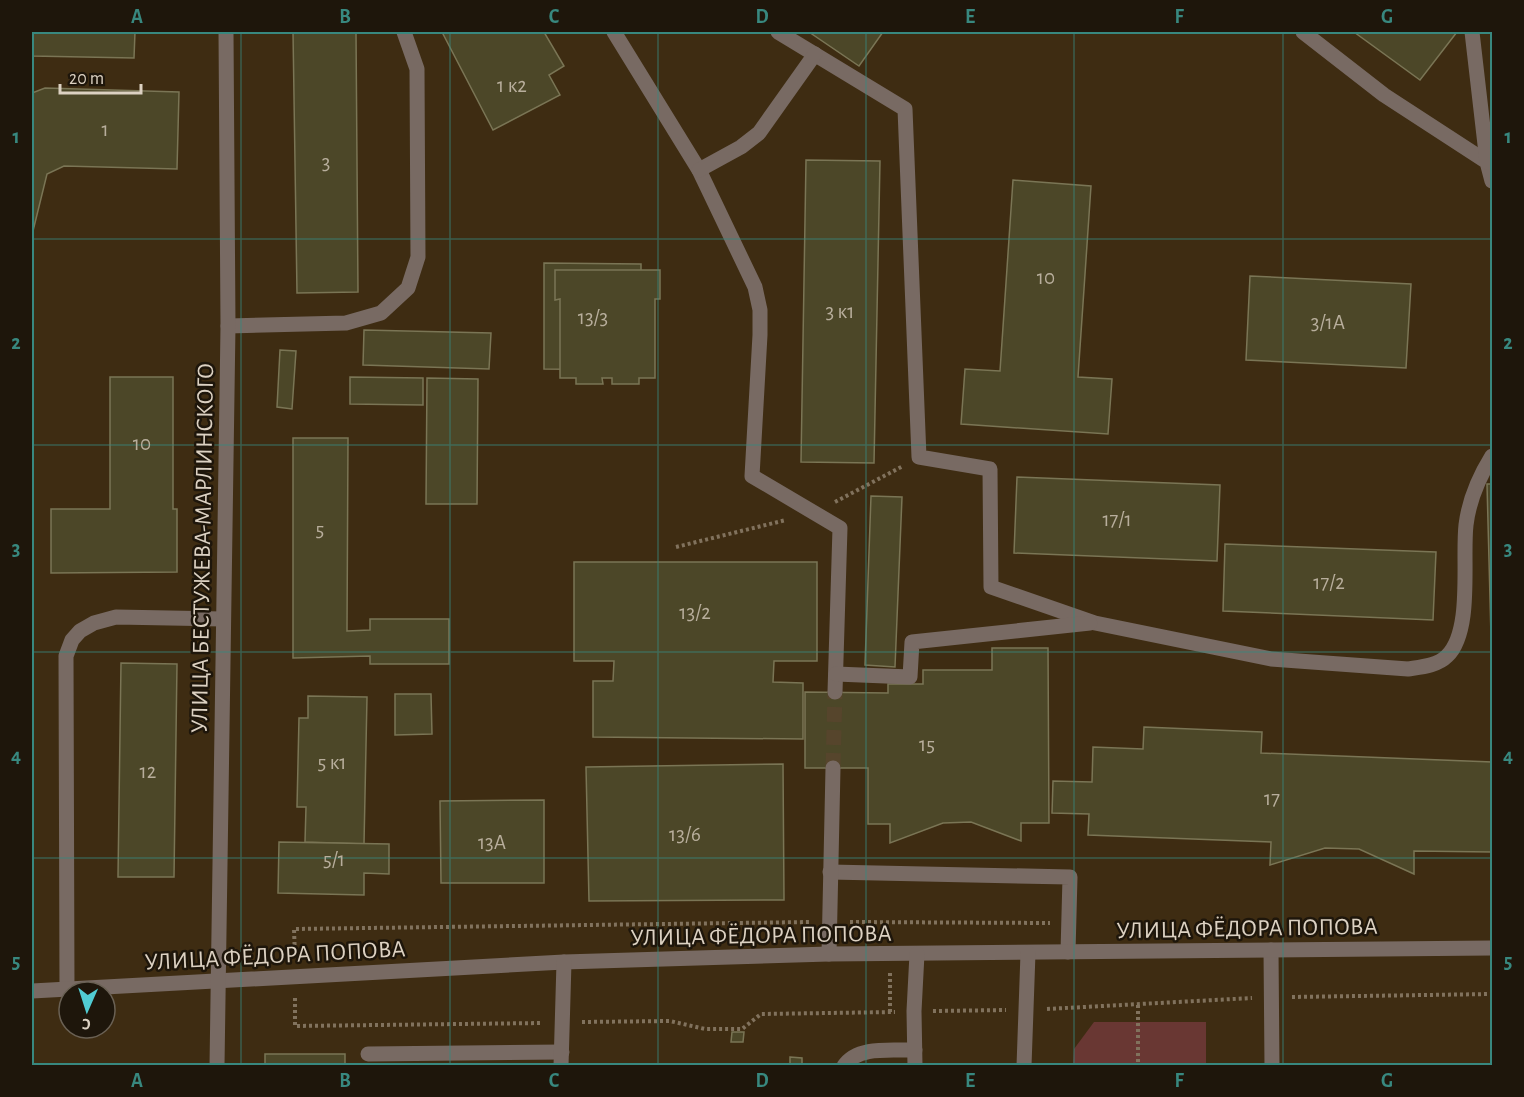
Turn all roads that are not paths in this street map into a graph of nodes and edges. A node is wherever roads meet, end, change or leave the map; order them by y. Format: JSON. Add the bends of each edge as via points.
{"nodes":[{"id":1,"x":226,"y":32,"type":"edge"},
{"id":2,"x":404,"y":32,"type":"edge"},
{"id":3,"x":614,"y":32,"type":"edge"},
{"id":4,"x":778,"y":32,"type":"edge"},
{"id":5,"x":1303,"y":32,"type":"edge"},
{"id":6,"x":1472,"y":32,"type":"edge"},
{"id":7,"x":815,"y":54,"type":"junction"},
{"id":8,"x":1490,"y":162,"type":"edge"},
{"id":9,"x":699,"y":170,"type":"junction"},
{"id":10,"x":1492,"y":181,"type":"edge"},
{"id":11,"x":228,"y":326,"type":"junction"},
{"id":12,"x":1492,"y":456,"type":"edge"},
{"id":13,"x":224,"y":620,"type":"junction"},
{"id":14,"x":1095,"y":623,"type":"junction"},
{"id":15,"x":836,"y":674,"type":"junction"},
{"id":16,"x":836,"y":692,"type":"tunnel mouth"},
{"id":17,"x":833,"y":768,"type":"tunnel mouth"},
{"id":18,"x":830,"y":872,"type":"junction"},
{"id":19,"x":1492,"y":948,"type":"edge"},
{"id":20,"x":1271,"y":950,"type":"junction"},
{"id":21,"x":1028,"y":952,"type":"junction"},
{"id":22,"x":1068,"y":952,"type":"junction"},
{"id":23,"x":829,"y":954,"type":"junction"},
{"id":24,"x":917,"y":954,"type":"junction"},
{"id":25,"x":564,"y":962,"type":"junction"},
{"id":26,"x":67,"y":980,"type":"edge"},
{"id":27,"x":220,"y":980,"type":"junction"},
{"id":28,"x":117,"y":985,"type":"edge"},
{"id":29,"x":57,"y":989,"type":"edge"},
{"id":30,"x":32,"y":991,"type":"edge"},
{"id":31,"x":368,"y":1054,"type":"dead end"},
{"id":32,"x":915,"y":1058,"type":"edge"},
{"id":33,"x":562,"y":1059,"type":"edge"},
{"id":34,"x":217,"y":1065,"type":"edge"},
{"id":35,"x":844,"y":1065,"type":"edge"},
{"id":36,"x":1024,"y":1065,"type":"edge"},
{"id":37,"x":1272,"y":1065,"type":"edge"}],
"edges":[{"from":1,"to":11,"type":"street","name":"УЛИЦА БЕСТУЖЕВА-МАРЛИНСКОГО"},
{"from":2,"to":11,"type":"street","via":[[417,69],[418,257],[408,288],[381,313],[346,323]]},
{"from":3,"to":9,"type":"street"},
{"from":4,"to":7,"type":"street"},
{"from":5,"to":8,"type":"street","via":[[1384,95]]},
{"from":6,"to":8,"type":"street"},
{"from":7,"to":9,"type":"street","via":[[759,134]]},
{"from":7,"to":14,"type":"street","via":[[905,109],[919,457],[990,469],[991,587]]},
{"from":8,"to":10,"type":"street"},
{"from":9,"to":15,"type":"street","via":[[755,287],[760,310],[752,476],[840,528]]},
{"from":11,"to":13,"type":"street","name":"УЛИЦА БЕСТУЖЕВА-МАРЛИНСКОГО"},
{"from":12,"to":14,"type":"street","via":[[1473,494],[1466,525],[1463,618],[1458,639],[1447,656],[1430,665],[1408,669],[1271,659]]},
{"from":13,"to":26,"type":"street","via":[[116,617],[94,623],[72,640],[66,656]]},
{"from":13,"to":27,"type":"street","name":"УЛИЦА БЕСТУЖЕВА-МАРЛИНСКОГО"},
{"from":14,"to":15,"type":"street","via":[[912,642],[910,677]]},
{"from":15,"to":16,"type":"street"},
{"from":17,"to":18,"type":"street"},
{"from":18,"to":22,"type":"street","via":[[1070,878]]},
{"from":18,"to":23,"type":"street"},
{"from":19,"to":20,"type":"street","name":"УЛИЦА ФЁДОРА ПОПОВА"},
{"from":20,"to":22,"type":"street","name":"УЛИЦА ФЁДОРА ПОПОВА"},
{"from":20,"to":37,"type":"street"},
{"from":21,"to":22,"type":"street","name":"УЛИЦА ФЁДОРА ПОПОВА"},
{"from":21,"to":24,"type":"street","name":"УЛИЦА ФЁДОРА ПОПОВА"},
{"from":21,"to":36,"type":"street"},
{"from":23,"to":24,"type":"street","name":"УЛИЦА ФЁДОРА ПОПОВА"},
{"from":23,"to":25,"type":"street","name":"УЛИЦА ФЁДОРА ПОПОВА"},
{"from":24,"to":32,"type":"street"},
{"from":25,"to":27,"type":"street","name":"УЛИЦА ФЁДОРА ПОПОВА"},
{"from":25,"to":33,"type":"street"},
{"from":27,"to":28,"type":"street","name":"УЛИЦА ФЁДОРА ПОПОВА"},
{"from":27,"to":34,"type":"street","name":"УЛИЦА БЕСТУЖЕВА-МАРЛИНСКОГО"},
{"from":29,"to":30,"type":"street","name":"УЛИЦА ФЁДОРА ПОПОВА"},
{"from":31,"to":33,"type":"street"},
{"from":32,"to":35,"type":"street","via":[[863,1052]]}]}
